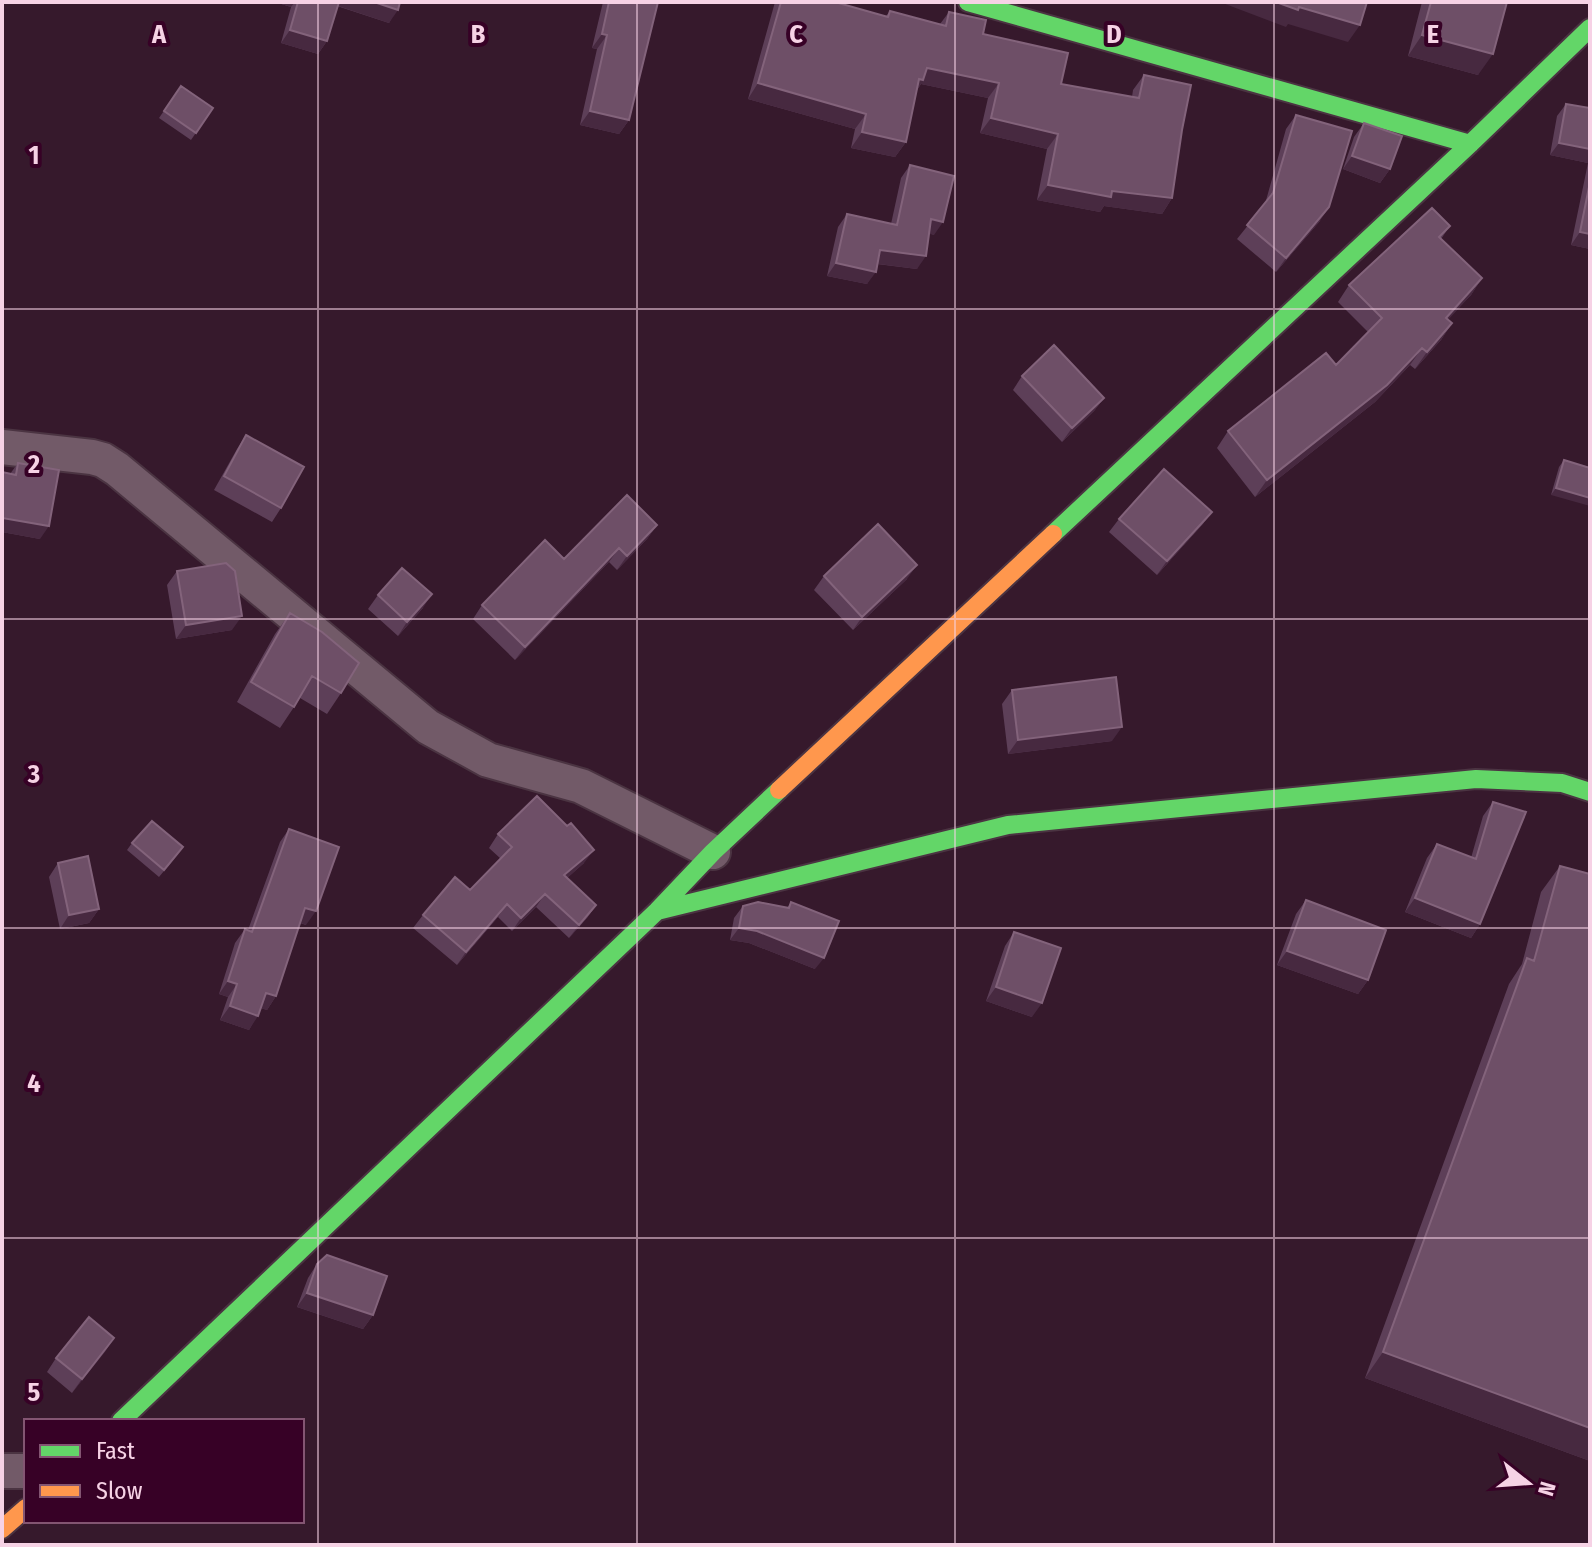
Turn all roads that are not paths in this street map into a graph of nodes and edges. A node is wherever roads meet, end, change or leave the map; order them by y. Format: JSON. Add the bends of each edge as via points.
{"nodes":[{"id":1,"x":968,"y":2,"type":"edge"},
{"id":2,"x":1590,"y":28,"type":"edge"},
{"id":3,"x":1470,"y":144,"type":"junction"},
{"id":4,"x":2,"y":447,"type":"edge"},
{"id":5,"x":1590,"y":792,"type":"edge"},
{"id":6,"x":713,"y":852,"type":"junction"},
{"id":7,"x":657,"y":911,"type":"junction"},
{"id":8,"x":123,"y":1419,"type":"edge"},
{"id":9,"x":2,"y":1471,"type":"edge"},
{"id":10,"x":24,"y":1471,"type":"edge"},
{"id":11,"x":24,"y":1510,"type":"edge"},
{"id":12,"x":2,"y":1529,"type":"edge"}],
"edges":[{"from":1,"to":3,"type":"main road"},
{"from":2,"to":3,"type":"main road"},
{"from":3,"to":6,"type":"main road"},
{"from":4,"to":6,"type":"street","via":[[103,460],[428,727],[488,760],[581,786]]},
{"from":5,"to":7,"type":"main road","via":[[1562,783],[1476,779],[1008,825]]},
{"from":6,"to":7,"type":"main road"},
{"from":7,"to":8,"type":"main road"},
{"from":9,"to":10,"type":"street"},
{"from":11,"to":12,"type":"main road"}]}
